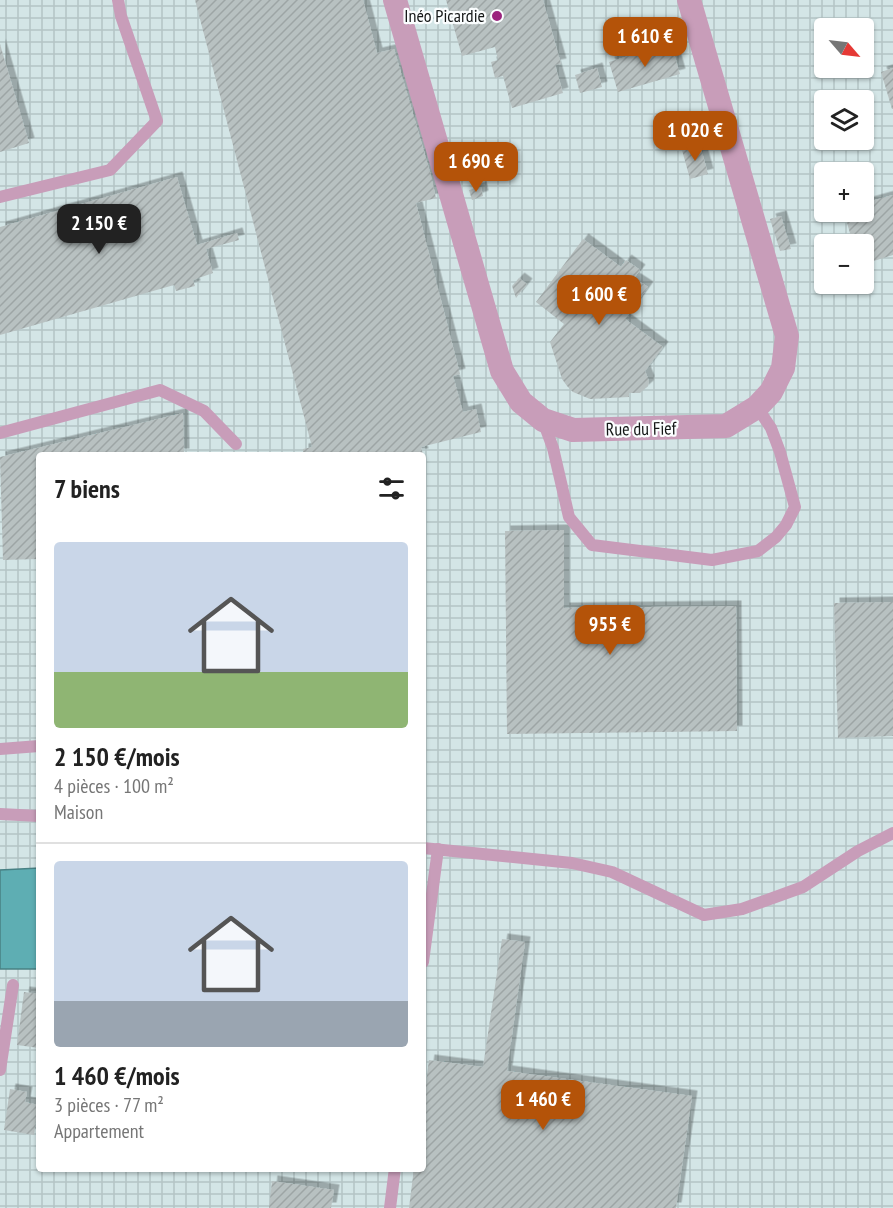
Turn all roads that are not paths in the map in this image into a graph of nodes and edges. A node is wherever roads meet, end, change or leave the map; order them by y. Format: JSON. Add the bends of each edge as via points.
{"nodes":[{"id":1,"x":118,"y":0,"type":"edge"},
{"id":2,"x":395,"y":0,"type":"edge"},
{"id":3,"x":689,"y":0,"type":"edge"},
{"id":4,"x":0,"y":197,"type":"edge"},
{"id":5,"x":756,"y":407,"type":"junction"},
{"id":6,"x":543,"y":420,"type":"junction"},
{"id":7,"x":0,"y":433,"type":"edge"},
{"id":8,"x":236,"y":444,"type":"dead end"},
{"id":9,"x":36,"y":746,"type":"edge"},
{"id":10,"x":0,"y":749,"type":"edge"},
{"id":11,"x":0,"y":814,"type":"edge"},
{"id":12,"x":36,"y":816,"type":"edge"},
{"id":13,"x":893,"y":833,"type":"edge"},
{"id":14,"x":426,"y":848,"type":"edge"},
{"id":15,"x":438,"y":849,"type":"junction"},
{"id":16,"x":426,"y":939,"type":"edge"},
{"id":17,"x":13,"y":985,"type":"dead end"},
{"id":18,"x":0,"y":1070,"type":"edge"},
{"id":19,"x":394,"y":1172,"type":"edge"},
{"id":20,"x":390,"y":1208,"type":"edge"}],
"edges":[{"from":1,"to":4,"type":"lane","via":[[157,121],[110,170]]},
{"from":2,"to":6,"type":"street","name":"Rue du Fief","via":[[502,371],[522,402]]},
{"from":3,"to":5,"type":"street","name":"Rue du Fief","via":[[787,336],[783,368],[771,392]]},
{"from":5,"to":6,"type":"street","name":"Rue du Fief","via":[[726,426],[573,430]]},
{"from":5,"to":6,"type":"lane","via":[[774,436],[795,507],[776,537],[758,551],[712,560],[592,545],[569,516]]},
{"from":7,"to":8,"type":"lane","via":[[160,390],[204,411]]},
{"from":9,"to":10,"type":"lane"},
{"from":11,"to":12,"type":"lane"},
{"from":13,"to":15,"type":"lane","via":[[803,887],[742,909],[704,915],[612,872],[572,862]]},
{"from":14,"to":15,"type":"lane"},
{"from":15,"to":16,"type":"lane"},
{"from":17,"to":18,"type":"lane"},
{"from":19,"to":20,"type":"lane"}]}
